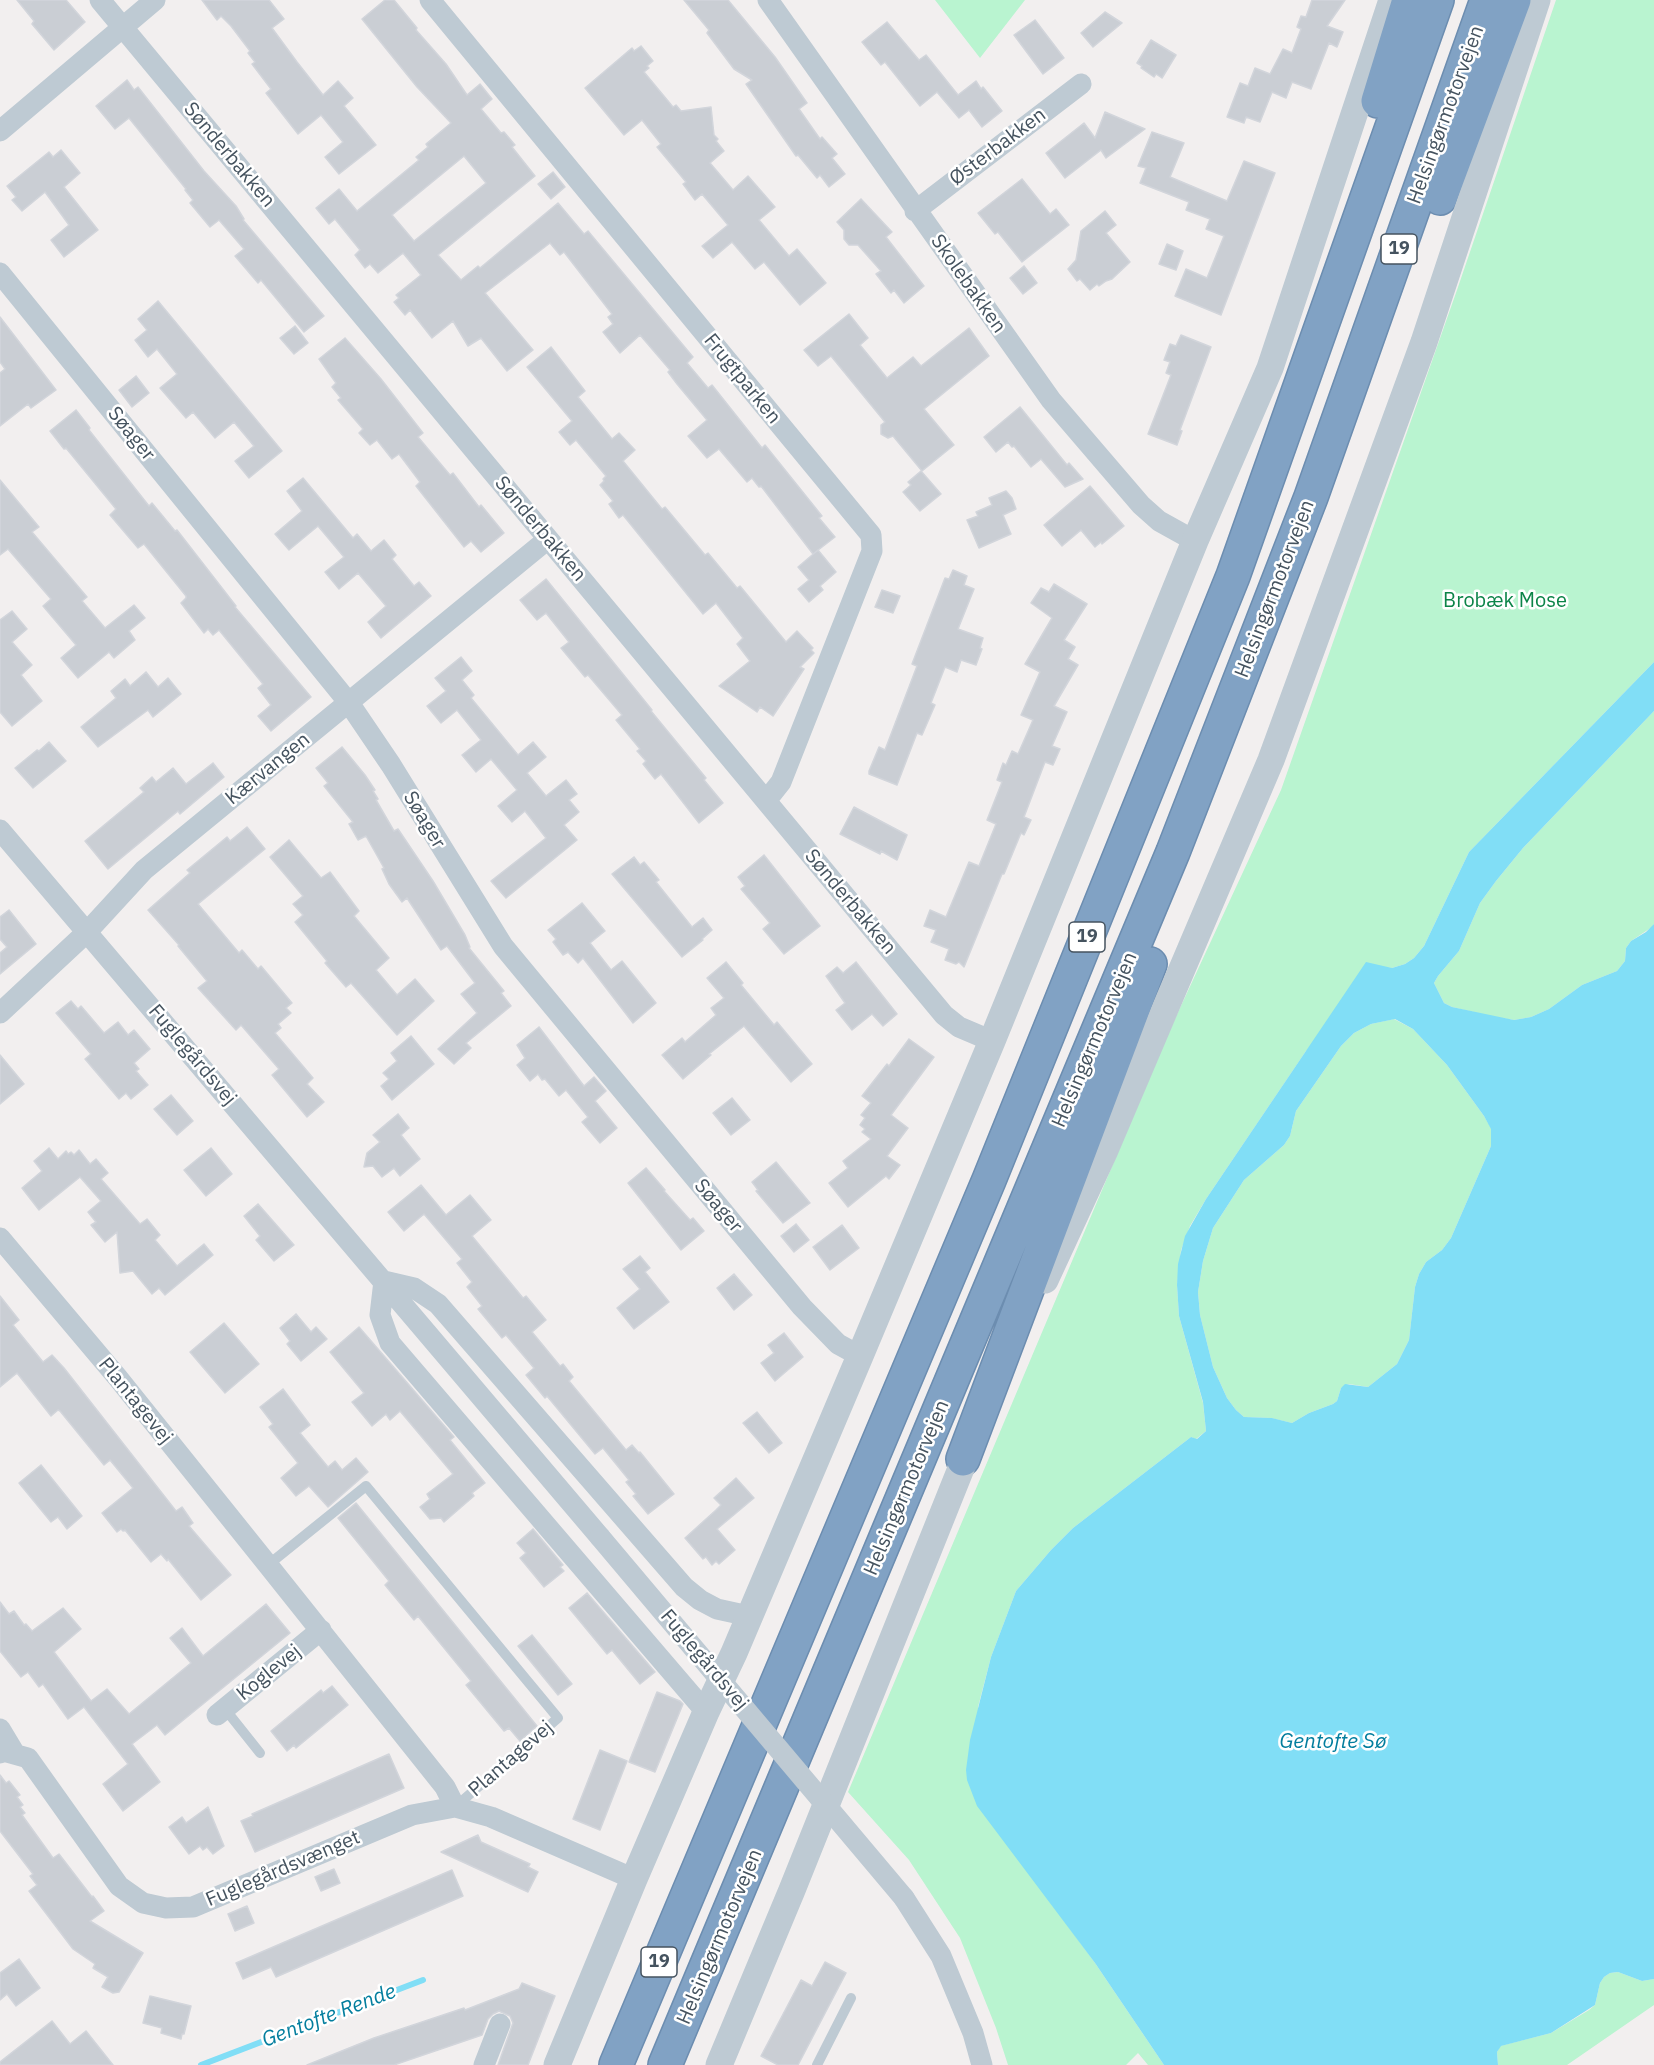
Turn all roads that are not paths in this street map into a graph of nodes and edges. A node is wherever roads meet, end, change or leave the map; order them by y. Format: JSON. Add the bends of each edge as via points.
{"nodes":[{"id":1,"x":100,"y":0,"type":"edge"},
{"id":2,"x":155,"y":0,"type":"edge"},
{"id":3,"x":430,"y":0,"type":"edge"},
{"id":4,"x":768,"y":0,"type":"edge"},
{"id":5,"x":1392,"y":0,"type":"edge"},
{"id":6,"x":1409,"y":0,"type":"edge"},
{"id":7,"x":1437,"y":0,"type":"edge"},
{"id":8,"x":1487,"y":0,"type":"edge"},
{"id":9,"x":1514,"y":0,"type":"edge"},
{"id":10,"x":1538,"y":0,"type":"edge"},
{"id":11,"x":122,"y":27,"type":"junction"},
{"id":12,"x":1081,"y":84,"type":"dead end"},
{"id":13,"x":0,"y":131,"type":"edge"},
{"id":14,"x":915,"y":210,"type":"junction"},
{"id":15,"x":0,"y":273,"type":"edge"},
{"id":16,"x":1337,"y":279,"type":"junction"},
{"id":17,"x":1311,"y":497,"type":"junction"},
{"id":18,"x":548,"y":539,"type":"junction"},
{"id":19,"x":1196,"y":541,"type":"junction"},
{"id":20,"x":349,"y":703,"type":"junction"},
{"id":21,"x":766,"y":801,"type":"junction"},
{"id":22,"x":0,"y":830,"type":"edge"},
{"id":23,"x":1173,"y":852,"type":"junction"},
{"id":24,"x":87,"y":932,"type":"junction"},
{"id":25,"x":0,"y":1013,"type":"edge"},
{"id":26,"x":992,"y":1041,"type":"junction"},
{"id":27,"x":0,"y":1238,"type":"edge"},
{"id":28,"x":384,"y":1281,"type":"junction"},
{"id":29,"x":860,"y":1356,"type":"junction"},
{"id":30,"x":963,"y":1459,"type":"junction"},
{"id":31,"x":268,"y":1565,"type":"junction"},
{"id":32,"x":749,"y":1616,"type":"junction"},
{"id":33,"x":321,"y":1630,"type":"junction"},
{"id":34,"x":221,"y":1712,"type":"joint"},
{"id":35,"x":705,"y":1712,"type":"junction"},
{"id":36,"x":0,"y":1729,"type":"edge"},
{"id":37,"x":7,"y":1753,"type":"edge"},
{"id":38,"x":260,"y":1753,"type":"dead end"},
{"id":39,"x":455,"y":1807,"type":"junction"},
{"id":40,"x":702,"y":1860,"type":"junction"},
{"id":41,"x":634,"y":1879,"type":"junction"},
{"id":42,"x":852,"y":1998,"type":"dead end"},
{"id":43,"x":500,"y":2024,"type":"dead end"},
{"id":44,"x":484,"y":2065,"type":"edge"},
{"id":45,"x":557,"y":2065,"type":"edge"},
{"id":46,"x":594,"y":2065,"type":"edge"},
{"id":47,"x":616,"y":2065,"type":"edge"},
{"id":48,"x":665,"y":2065,"type":"edge"},
{"id":49,"x":718,"y":2065,"type":"edge"},
{"id":50,"x":817,"y":2065,"type":"edge"},
{"id":51,"x":981,"y":2065,"type":"edge"}],
"edges":[{"from":1,"to":11,"type":"street","name":"Sønderbakken"},
{"from":2,"to":11,"type":"street"},
{"from":3,"to":21,"type":"street","name":"Frugtparken","via":[[871,535],[872,550],[781,782]]},
{"from":4,"to":14,"type":"street","name":"Skolebakken"},
{"from":5,"to":19,"type":"street","via":[[1270,368]]},
{"from":6,"to":16,"type":"highway","via":[[1335,241]]},
{"from":7,"to":16,"type":"highway","number":"19"},
{"from":8,"to":17,"type":"highway","name":"Helsingørmotorvejen","number":"19"},
{"from":9,"to":17,"type":"highway","via":[[1331,493]]},
{"from":10,"to":30,"type":"street","via":[[1424,342],[1270,760],[1105,1150]]},
{"from":11,"to":13,"type":"street"},
{"from":11,"to":18,"type":"street","name":"Sønderbakken"},
{"from":12,"to":14,"type":"street","name":"Østerbakken"},
{"from":14,"to":19,"type":"street","name":"Skolebakken","via":[[1058,409],[1141,505],[1159,521]]},
{"from":15,"to":20,"type":"street","name":"Søager"},
{"from":16,"to":40,"type":"highway","number":"19","via":[[1229,586],[984,1191]]},
{"from":17,"to":23,"type":"highway","name":"Helsingørmotorvejen","number":"19"},
{"from":18,"to":20,"type":"street","name":"Kærvangen"},
{"from":18,"to":21,"type":"street","name":"Sønderbakken"},
{"from":19,"to":26,"type":"street"},
{"from":20,"to":24,"type":"street","name":"Kærvangen","via":[[144,870]]},
{"from":20,"to":29,"type":"street","name":"Søager","via":[[503,946],[801,1307],[838,1344]]},
{"from":21,"to":26,"type":"street","name":"Sønderbakken","via":[[944,1015],[959,1027]]},
{"from":22,"to":24,"type":"street","name":"Fuglegårdsvej"},
{"from":23,"to":30,"type":"highway","via":[[1178,889]]},
{"from":23,"to":48,"type":"highway","name":"Helsingørmotorvejen","number":"19"},
{"from":24,"to":25,"type":"street","name":"Kærvangen"},
{"from":24,"to":28,"type":"street","name":"Fuglegårdsvej"},
{"from":26,"to":29,"type":"street"},
{"from":27,"to":31,"type":"street","name":"Plantagevej"},
{"from":28,"to":32,"type":"street","name":"Fuglegårdsvej","via":[[414,1288],[438,1304],[684,1587],[717,1609]]},
{"from":28,"to":35,"type":"street","name":"Fuglegårdsvej","via":[[380,1315],[390,1343]]},
{"from":28,"to":51,"type":"street","name":"Fuglegårdsvej","bridge":true,"via":[[904,1898],[941,1956],[973,2033]]},
{"from":29,"to":32,"type":"street"},
{"from":30,"to":49,"type":"street","via":[[792,1890]]},
{"from":31,"to":33,"type":"street","name":"Plantagevej"},
{"from":31,"to":39,"type":"lane","name":"Plantagevej","via":[[366,1486],[558,1719]]},
{"from":32,"to":35,"type":"street"},
{"from":33,"to":34,"type":"street","name":"Koglevej"},
{"from":33,"to":39,"type":"street","name":"Plantagevej","via":[[445,1787]]},
{"from":34,"to":38,"type":"lane"},
{"from":35,"to":41,"type":"street"},
{"from":36,"to":37,"type":"street","name":"Fuglegårdsvænget"},
{"from":37,"to":39,"type":"street","name":"Fuglegårdsvænget","via":[[28,1758],[119,1886],[143,1903],[166,1908],[193,1907],[412,1815]]},
{"from":39,"to":41,"type":"street","name":"Fuglegårdsvænget","via":[[491,1817]]},
{"from":40,"to":46,"type":"highway","via":[[683,1874]]},
{"from":40,"to":47,"type":"highway","number":"19"},
{"from":41,"to":45,"type":"street"},
{"from":42,"to":50,"type":"lane"},
{"from":43,"to":44,"type":"street"}]}
